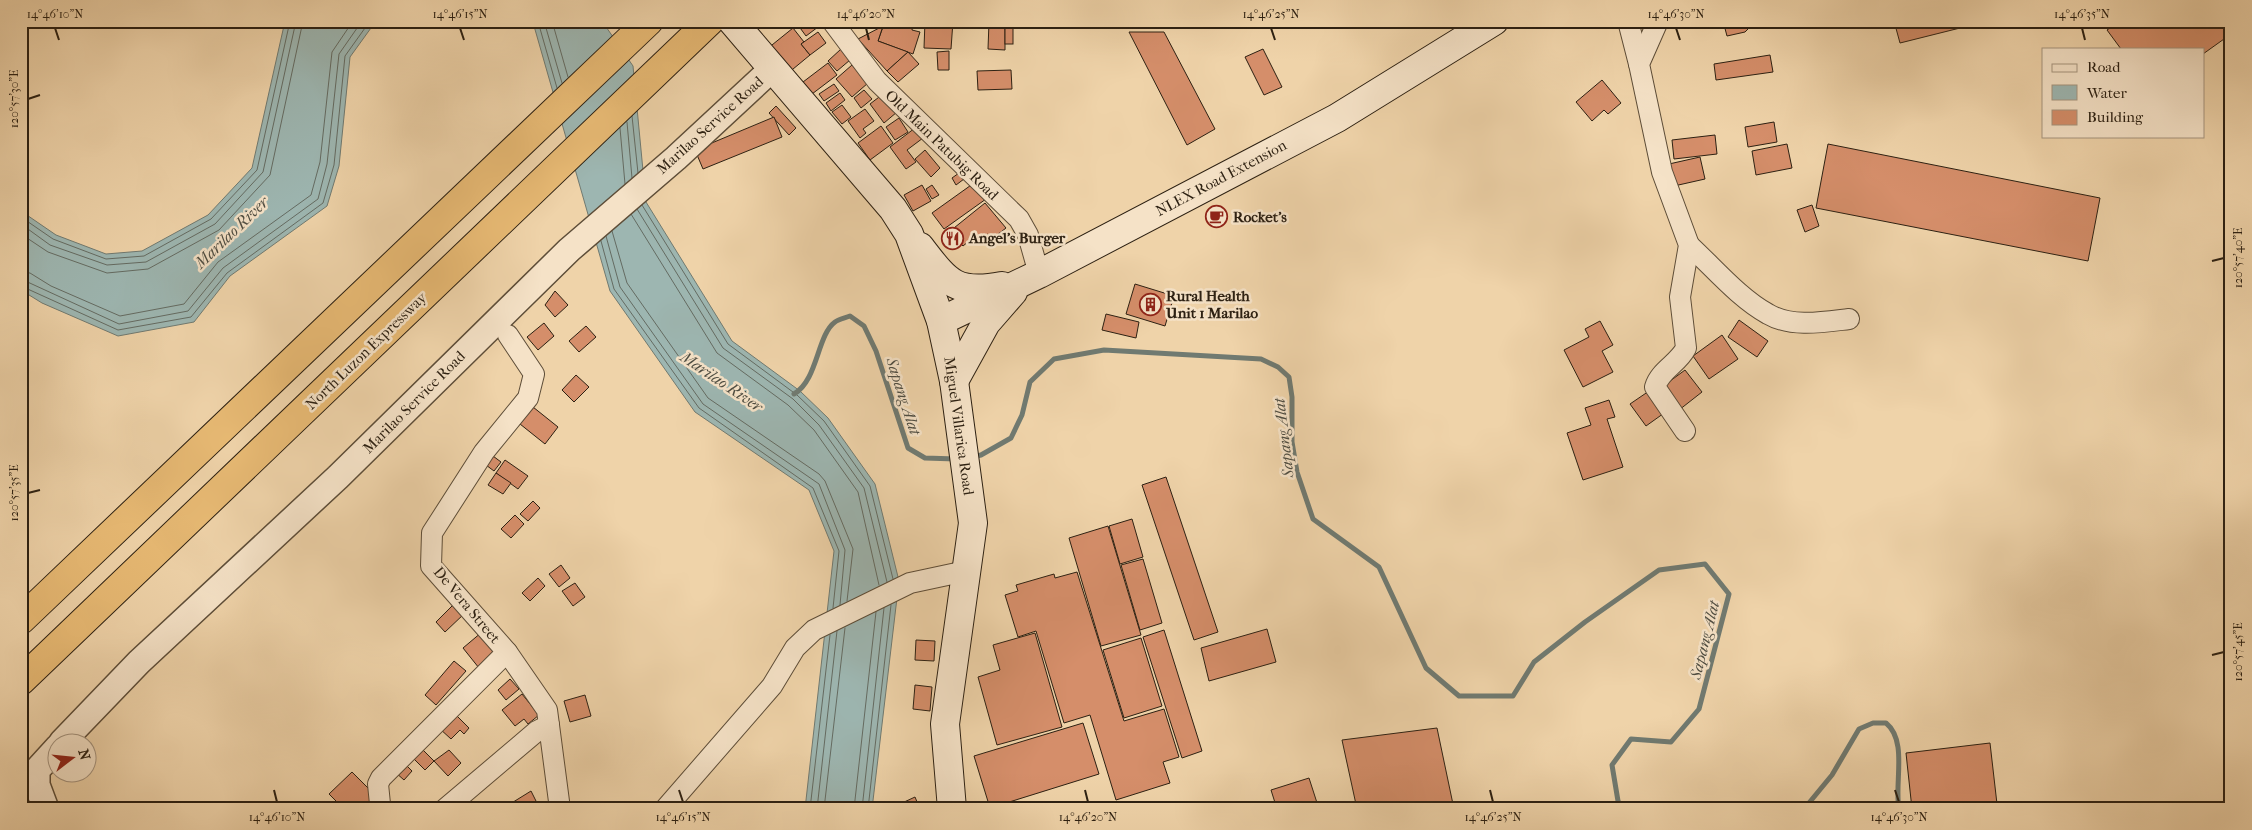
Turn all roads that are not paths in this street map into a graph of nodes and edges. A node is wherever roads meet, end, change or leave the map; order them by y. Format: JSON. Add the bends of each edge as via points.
{"nodes":[{"id":1,"x":650,"y":21,"type":"edge"},
{"id":2,"x":732,"y":21,"type":"edge"},
{"id":3,"x":832,"y":21,"type":"edge"},
{"id":4,"x":1494,"y":21,"type":"edge"},
{"id":5,"x":1628,"y":21,"type":"edge"},
{"id":6,"x":1658,"y":21,"type":"edge"},
{"id":7,"x":701,"y":30,"type":"edge"},
{"id":8,"x":764,"y":58,"type":"junction"},
{"id":9,"x":1639,"y":64,"type":"junction"},
{"id":10,"x":909,"y":234,"type":"junction"},
{"id":11,"x":1689,"y":245,"type":"junction"},
{"id":12,"x":1031,"y":278,"type":"junction"},
{"id":13,"x":1849,"y":319,"type":"dead end"},
{"id":14,"x":941,"y":321,"type":"junction"},
{"id":15,"x":508,"y":335,"type":"dead end"},
{"id":16,"x":954,"y":381,"type":"junction"},
{"id":17,"x":1686,"y":430,"type":"dead end"},
{"id":18,"x":966,"y":571,"type":"junction"},
{"id":19,"x":21,"y":620,"type":"edge"},
{"id":20,"x":507,"y":652,"type":"junction"},
{"id":21,"x":21,"y":681,"type":"edge"},
{"id":22,"x":549,"y":725,"type":"junction"},
{"id":23,"x":72,"y":732,"type":"edge"},
{"id":24,"x":48,"y":758,"type":"edge"},
{"id":25,"x":46,"y":809,"type":"edge"},
{"id":26,"x":377,"y":809,"type":"edge"},
{"id":27,"x":445,"y":809,"type":"edge"},
{"id":28,"x":560,"y":809,"type":"edge"},
{"id":29,"x":666,"y":809,"type":"edge"},
{"id":30,"x":952,"y":809,"type":"edge"}],
"edges":[{"from":1,"to":19,"type":"highway"},
{"from":2,"to":8,"type":"main road","name":"Miguel Villarica Road"},
{"from":3,"to":12,"type":"street","name":"Old Main Patubig Road","via":[[877,82],[1019,219],[1028,235]]},
{"from":4,"to":12,"type":"main road","name":"NLEX Road Extension","via":[[1337,118]]},
{"from":5,"to":9,"type":"street"},
{"from":6,"to":9,"type":"street"},
{"from":7,"to":21,"type":"highway","name":"North Luzon Expressway"},
{"from":8,"to":10,"type":"main road","name":"Miguel Villarica Road","via":[[893,209]]},
{"from":8,"to":23,"type":"street","name":"Marilao Service Road","via":[[676,158],[569,250],[338,477],[139,662]]},
{"from":9,"to":11,"type":"street","via":[[1662,172]]},
{"from":10,"to":12,"type":"main road","via":[[937,269],[959,288],[984,289]]},
{"from":10,"to":14,"type":"main road","name":"Miguel Villarica Road"},
{"from":11,"to":13,"type":"street","via":[[1744,296],[1770,315],[1793,322]]},
{"from":11,"to":17,"type":"street","via":[[1680,297],[1686,348],[1683,355],[1658,377],[1655,387]]},
{"from":12,"to":14,"type":"main road","name":"NLEX Road Extension"},
{"from":12,"to":16,"type":"main road","via":[[986,323]]},
{"from":14,"to":16,"type":"main road","name":"Miguel Villarica Road"},
{"from":15,"to":20,"type":"street","name":"De Vera Street","via":[[534,374],[528,398],[484,452],[432,533],[431,566]]},
{"from":16,"to":18,"type":"main road","name":"Miguel Villarica Road","via":[[973,523]]},
{"from":18,"to":29,"type":"street","via":[[910,582],[814,630],[795,648],[754,708]]},
{"from":18,"to":30,"type":"main road","name":"Miguel Villarica Road","via":[[945,724]]},
{"from":20,"to":22,"type":"street","name":"De Vera Street","via":[[547,710]]},
{"from":20,"to":26,"type":"street","via":[[381,778]]},
{"from":22,"to":27,"type":"street","via":[[537,731]]},
{"from":22,"to":28,"type":"street","name":"De Vera Street"},
{"from":24,"to":25,"type":"street","via":[[37,770],[37,785]]}]}
